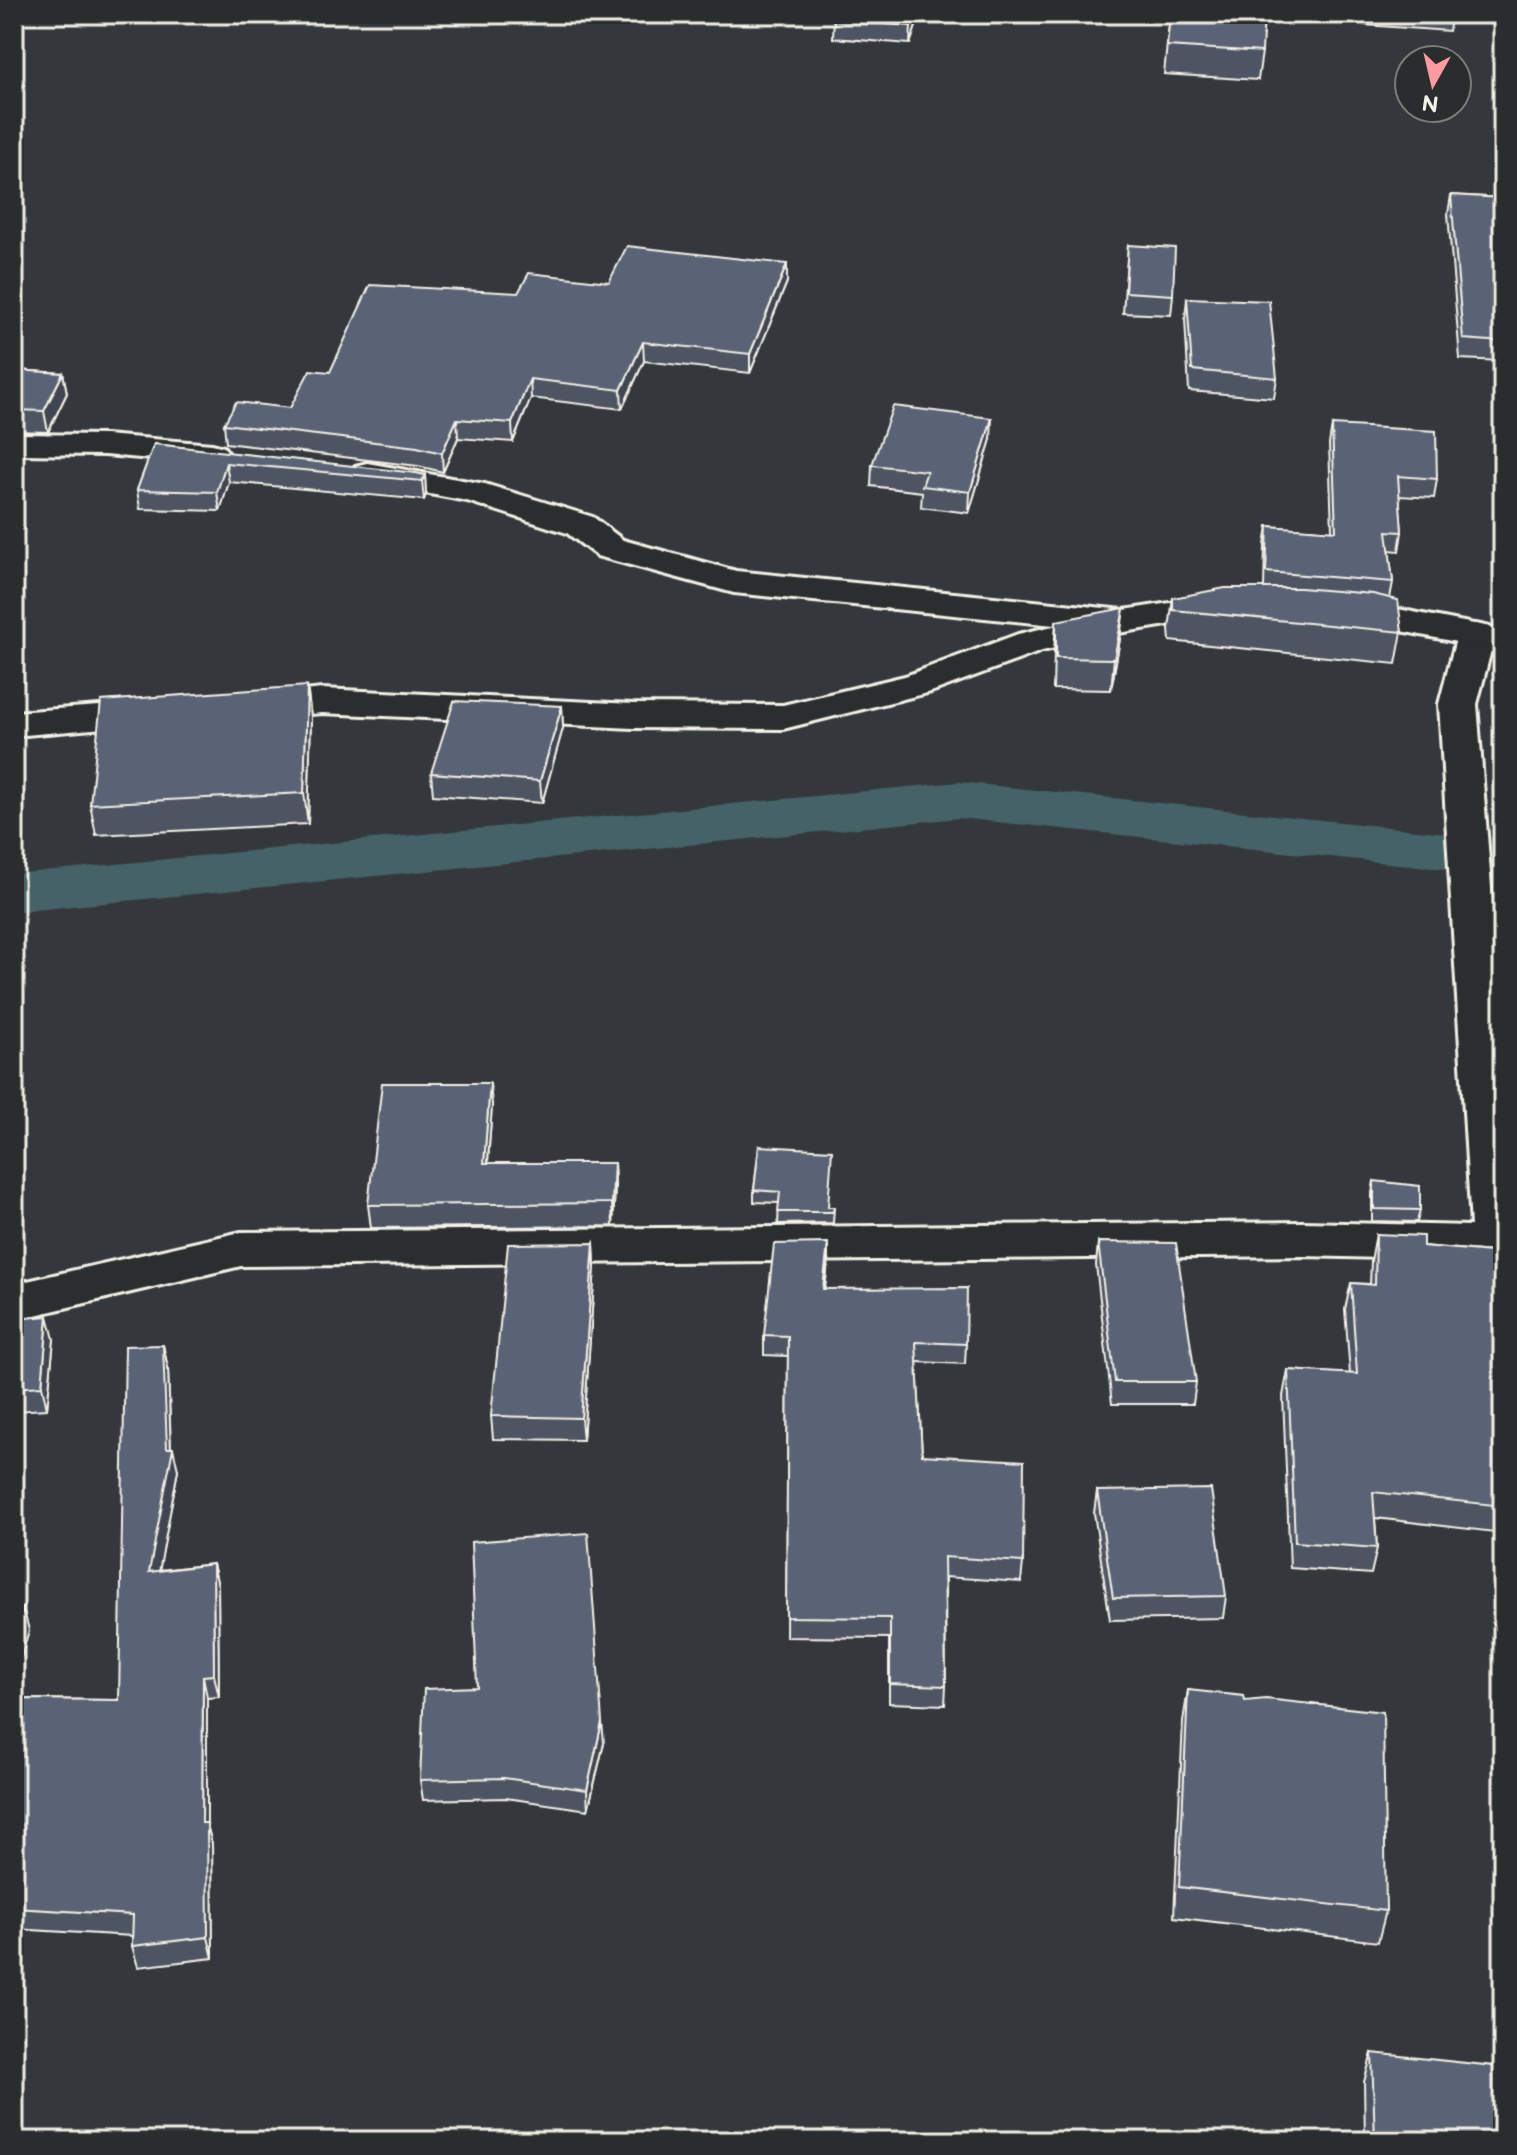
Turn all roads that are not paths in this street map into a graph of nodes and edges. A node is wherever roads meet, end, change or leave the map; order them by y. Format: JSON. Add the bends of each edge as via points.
{"nodes":[{"id":1,"x":14,"y":444,"type":"edge"},
{"id":2,"x":251,"y":459,"type":"edge"},
{"id":3,"x":327,"y":468,"type":"edge"},
{"id":4,"x":1265,"y":605,"type":"edge"},
{"id":5,"x":1309,"y":606,"type":"edge"},
{"id":6,"x":1124,"y":621,"type":"junction"},
{"id":7,"x":1490,"y":640,"type":"edge"},
{"id":8,"x":14,"y":724,"type":"edge"},
{"id":9,"x":1499,"y":1243,"type":"edge"},
{"id":10,"x":14,"y":1302,"type":"edge"}],
"edges":[{"from":1,"to":2,"type":"street","via":[[105,445]]},
{"from":3,"to":6,"type":"street","via":[[473,491],[580,525],[610,548],[734,582]]},
{"from":4,"to":6,"type":"street","via":[[1221,605]]},
{"from":5,"to":7,"type":"street","via":[[1368,611]]},
{"from":6,"to":8,"type":"street","via":[[1031,642],[918,684],[783,717],[633,716],[322,701]]},
{"from":7,"to":9,"type":"street","via":[[1458,704]]},
{"from":9,"to":10,"type":"street","via":[[1303,1239],[241,1249]]}]}
